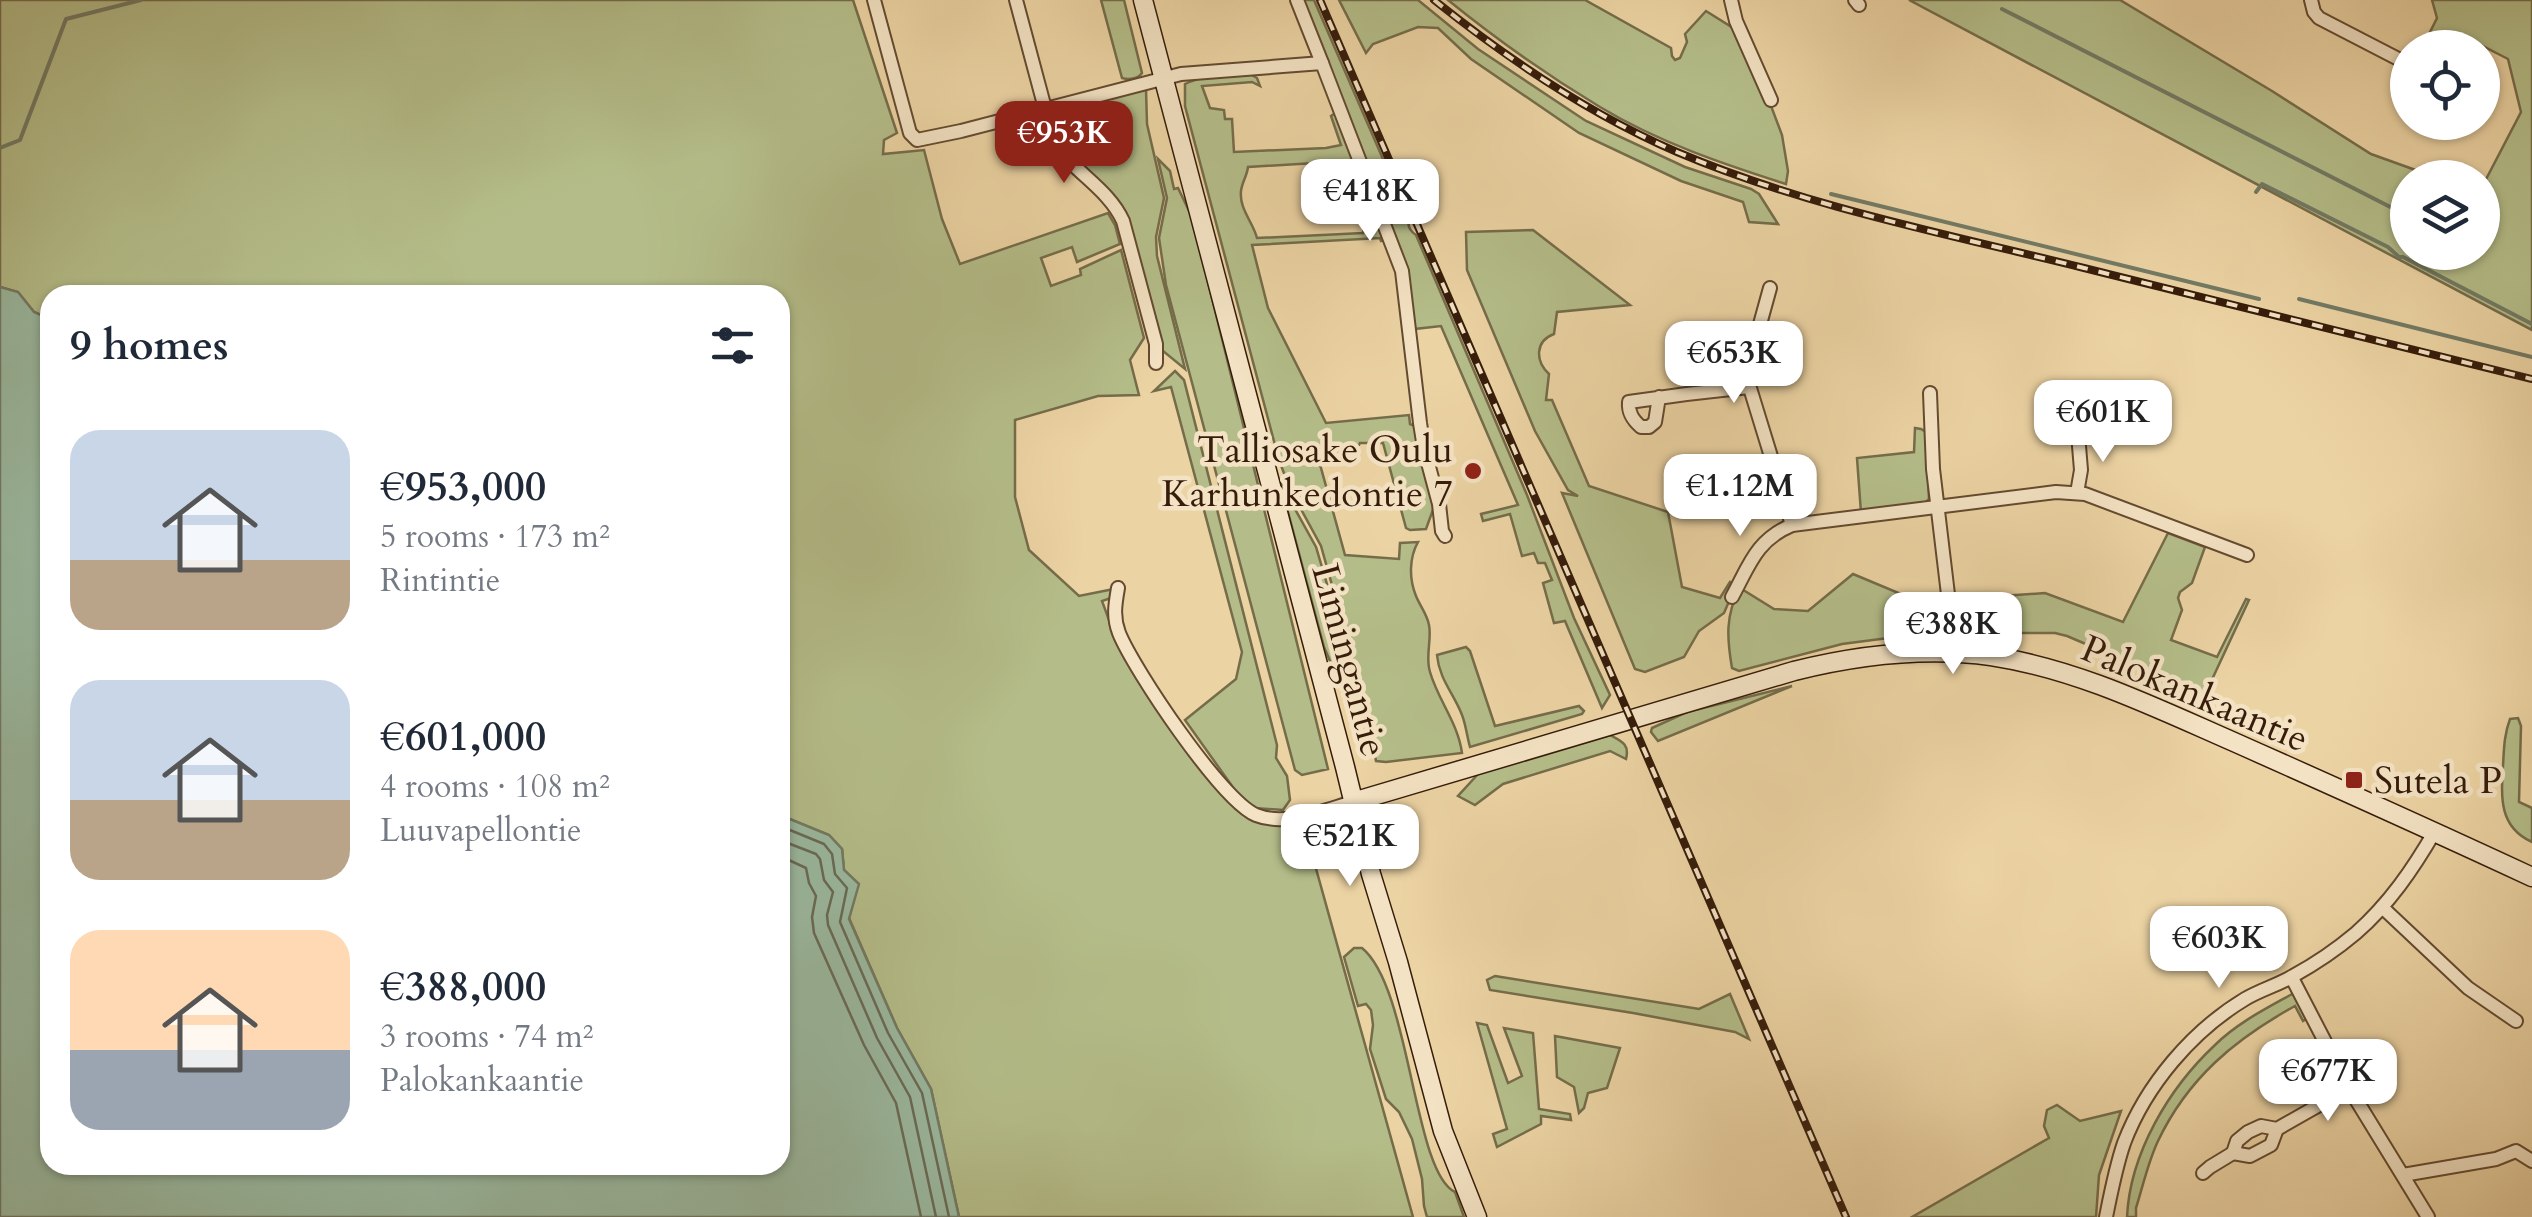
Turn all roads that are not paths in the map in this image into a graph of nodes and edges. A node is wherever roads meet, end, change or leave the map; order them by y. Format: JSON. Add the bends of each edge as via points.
{"nodes":[{"id":1,"x":874,"y":0,"type":"edge"},
{"id":2,"x":1016,"y":0,"type":"edge"},
{"id":3,"x":1142,"y":0,"type":"edge"},
{"id":4,"x":1296,"y":0,"type":"edge"},
{"id":5,"x":1732,"y":0,"type":"edge"},
{"id":6,"x":2310,"y":0,"type":"edge"},
{"id":7,"x":2390,"y":55,"type":"edge"},
{"id":8,"x":1322,"y":64,"type":"junction"},
{"id":9,"x":1164,"y":77,"type":"junction"},
{"id":10,"x":1771,"y":100,"type":"dead end"},
{"id":11,"x":1044,"y":109,"type":"junction"},
{"id":12,"x":1770,"y":288,"type":"dead end"},
{"id":13,"x":1156,"y":363,"type":"dead end"},
{"id":14,"x":1749,"y":387,"type":"junction"},
{"id":15,"x":1930,"y":393,"type":"dead end"},
{"id":16,"x":1659,"y":398,"type":"dead end"},
{"id":17,"x":2078,"y":434,"type":"dead end"},
{"id":18,"x":2077,"y":493,"type":"junction"},
{"id":19,"x":1938,"y":506,"type":"junction"},
{"id":20,"x":1792,"y":525,"type":"junction"},
{"id":21,"x":1445,"y":536,"type":"dead end"},
{"id":22,"x":2247,"y":555,"type":"dead end"},
{"id":23,"x":1118,"y":588,"type":"dead end"},
{"id":24,"x":1732,"y":598,"type":"dead end"},
{"id":25,"x":1955,"y":654,"type":"junction"},
{"id":26,"x":1354,"y":802,"type":"junction"},
{"id":27,"x":2434,"y":831,"type":"junction"},
{"id":28,"x":2532,"y":877,"type":"edge"},
{"id":29,"x":2382,"y":907,"type":"junction"},
{"id":30,"x":2292,"y":978,"type":"junction"},
{"id":31,"x":2516,"y":1021,"type":"dead end"},
{"id":32,"x":2349,"y":1088,"type":"junction"},
{"id":33,"x":2277,"y":1128,"type":"junction"},
{"id":34,"x":2233,"y":1153,"type":"junction"},
{"id":35,"x":2532,"y":1161,"type":"edge"},
{"id":36,"x":2203,"y":1173,"type":"dead end"},
{"id":37,"x":2402,"y":1175,"type":"junction"},
{"id":38,"x":1477,"y":1217,"type":"edge"},
{"id":39,"x":2106,"y":1217,"type":"edge"},
{"id":40,"x":2428,"y":1217,"type":"edge"}],
"edges":[{"from":1,"to":11,"type":"street","via":[[912,137],[922,140]]},
{"from":2,"to":11,"type":"street"},
{"from":3,"to":9,"type":"main road","name":"Limingantie"},
{"from":4,"to":8,"type":"street"},
{"from":5,"to":10,"type":"street"},
{"from":6,"to":7,"type":"street","via":[[2325,22]]},
{"from":8,"to":9,"type":"street"},
{"from":8,"to":21,"type":"street","via":[[1402,271],[1424,448]]},
{"from":9,"to":11,"type":"street"},
{"from":9,"to":26,"type":"main road","name":"Limingantie"},
{"from":11,"to":13,"type":"street","via":[[1060,151],[1123,220]]},
{"from":12,"to":14,"type":"street","via":[[1748,361]]},
{"from":14,"to":16,"type":"street"},
{"from":14,"to":20,"type":"street"},
{"from":15,"to":19,"type":"street"},
{"from":17,"to":18,"type":"street"},
{"from":18,"to":19,"type":"street"},
{"from":18,"to":22,"type":"street"},
{"from":19,"to":20,"type":"street"},
{"from":19,"to":25,"type":"street"},
{"from":20,"to":24,"type":"street","via":[[1763,543]]},
{"from":23,"to":26,"type":"street","via":[[1114,610],[1130,657],[1240,804],[1269,819]]},
{"from":25,"to":26,"type":"main road","name":"Palokankaantie","via":[[1863,656],[1794,671]]},
{"from":25,"to":27,"type":"main road","name":"Palokankaantie","via":[[2030,663],[2098,682]]},
{"from":26,"to":38,"type":"main road","name":"Limingantie","via":[[1443,1132]]},
{"from":27,"to":28,"type":"main road","name":"Palokankaantie"},
{"from":27,"to":29,"type":"street"},
{"from":29,"to":30,"type":"street"},
{"from":29,"to":31,"type":"street","via":[[2468,988]]},
{"from":30,"to":32,"type":"street"},
{"from":30,"to":39,"type":"street","via":[[2216,1020],[2164,1074],[2124,1143]]},
{"from":32,"to":33,"type":"street"},
{"from":32,"to":37,"type":"street"},
{"from":33,"to":34,"type":"street","via":[[2248,1132]]},
{"from":33,"to":34,"type":"street","via":[[2271,1145],[2250,1156]]},
{"from":34,"to":36,"type":"street"},
{"from":35,"to":37,"type":"street","via":[[2516,1151]]},
{"from":37,"to":40,"type":"street"}]}
